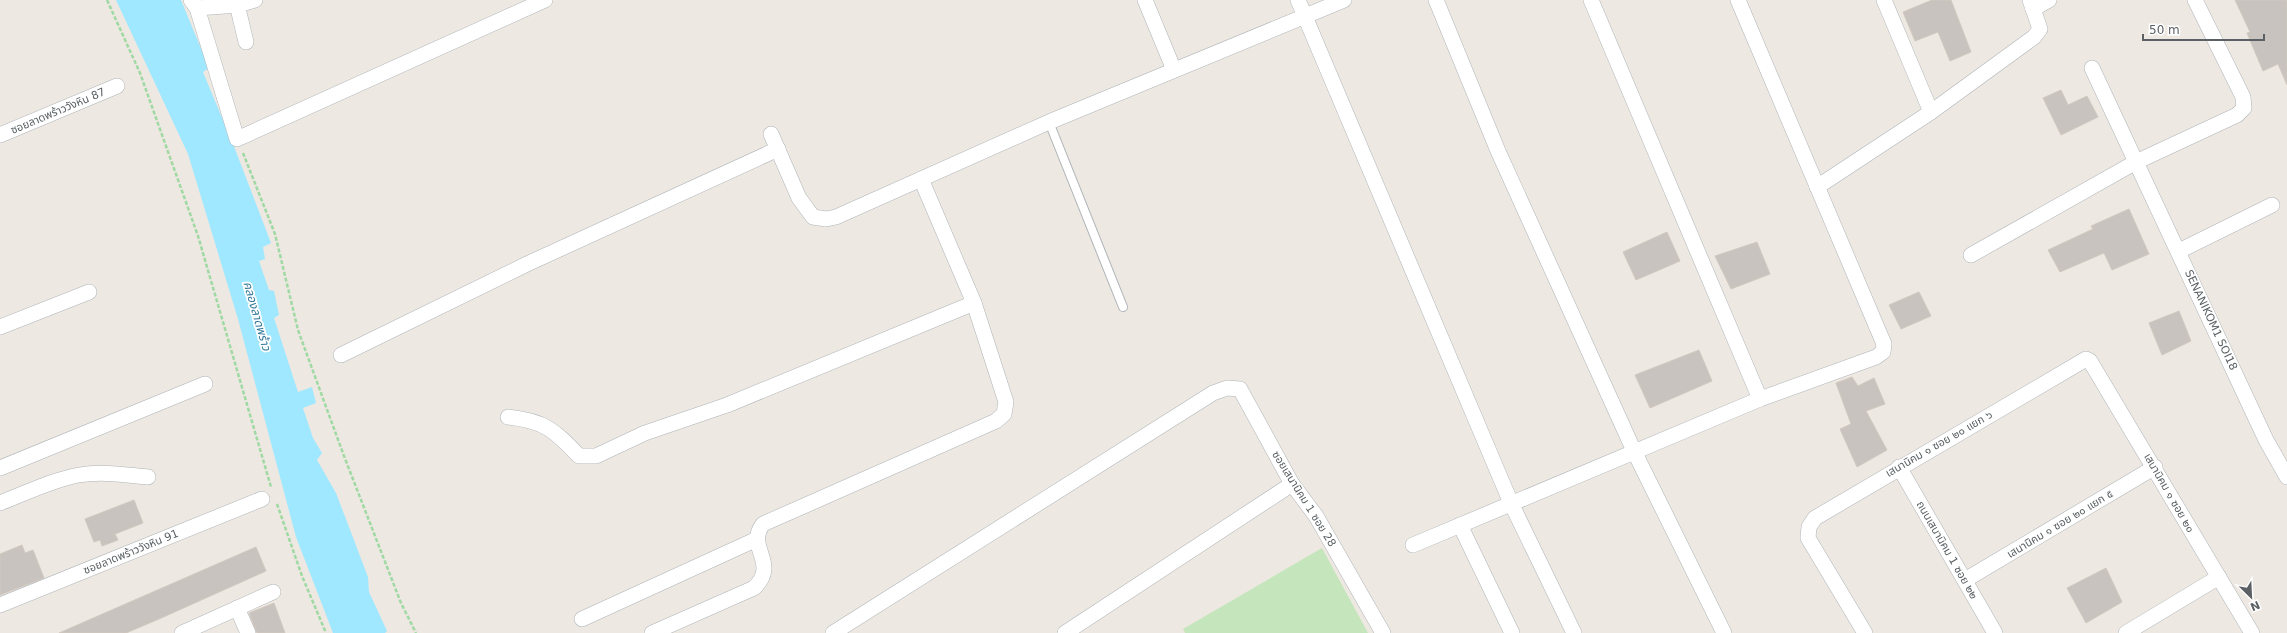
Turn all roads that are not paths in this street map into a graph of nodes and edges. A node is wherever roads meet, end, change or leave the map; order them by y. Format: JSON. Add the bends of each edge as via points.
{"nodes":[{"id":1,"x":255,"y":0,"type":"edge"},
{"id":2,"x":545,"y":0,"type":"edge"},
{"id":3,"x":1145,"y":0,"type":"edge"},
{"id":4,"x":1298,"y":0,"type":"edge"},
{"id":5,"x":1344,"y":0,"type":"edge"},
{"id":6,"x":1436,"y":0,"type":"edge"},
{"id":7,"x":1591,"y":0,"type":"edge"},
{"id":8,"x":1738,"y":0,"type":"edge"},
{"id":9,"x":1884,"y":0,"type":"edge"},
{"id":10,"x":2048,"y":0,"type":"edge"},
{"id":11,"x":2195,"y":0,"type":"edge"},
{"id":12,"x":237,"y":2,"type":"edge"},
{"id":13,"x":194,"y":4,"type":"edge"},
{"id":14,"x":2031,"y":4,"type":"edge"},
{"id":15,"x":1304,"y":17,"type":"junction"},
{"id":16,"x":246,"y":42,"type":"dead end"},
{"id":17,"x":2092,"y":68,"type":"dead end"},
{"id":18,"x":1174,"y":70,"type":"junction"},
{"id":19,"x":117,"y":86,"type":"dead end"},
{"id":20,"x":1931,"y":112,"type":"junction"},
{"id":21,"x":1049,"y":122,"type":"junction"},
{"id":22,"x":771,"y":134,"type":"dead end"},
{"id":23,"x":0,"y":135,"type":"edge"},
{"id":24,"x":778,"y":149,"type":"junction"},
{"id":25,"x":2136,"y":162,"type":"junction"},
{"id":26,"x":920,"y":179,"type":"junction"},
{"id":27,"x":1817,"y":187,"type":"junction"},
{"id":28,"x":2272,"y":205,"type":"dead end"},
{"id":29,"x":2178,"y":251,"type":"junction"},
{"id":30,"x":1971,"y":255,"type":"dead end"},
{"id":31,"x":89,"y":292,"type":"dead end"},
{"id":32,"x":974,"y":303,"type":"junction"},
{"id":33,"x":1123,"y":307,"type":"dead end"},
{"id":34,"x":0,"y":327,"type":"edge"},
{"id":35,"x":341,"y":355,"type":"dead end"},
{"id":36,"x":2082,"y":360,"type":"joint"},
{"id":37,"x":205,"y":384,"type":"dead end"},
{"id":38,"x":1760,"y":399,"type":"junction"},
{"id":39,"x":508,"y":417,"type":"dead end"},
{"id":40,"x":1634,"y":451,"type":"junction"},
{"id":41,"x":1899,"y":467,"type":"junction"},
{"id":42,"x":2154,"y":467,"type":"junction"},
{"id":43,"x":0,"y":468,"type":"edge"},
{"id":44,"x":148,"y":477,"type":"dead end"},
{"id":45,"x":2287,"y":477,"type":"edge"},
{"id":46,"x":1292,"y":484,"type":"junction"},
{"id":47,"x":270,"y":498,"type":"road end"},
{"id":48,"x":0,"y":503,"type":"edge"},
{"id":49,"x":1511,"y":503,"type":"junction"},
{"id":50,"x":1460,"y":525,"type":"junction"},
{"id":51,"x":757,"y":539,"type":"junction"},
{"id":52,"x":1413,"y":545,"type":"dead end"},
{"id":53,"x":2219,"y":577,"type":"junction"},
{"id":54,"x":1965,"y":580,"type":"junction"},
{"id":55,"x":273,"y":592,"type":"dead end"},
{"id":56,"x":0,"y":605,"type":"edge"},
{"id":57,"x":237,"y":608,"type":"junction"},
{"id":58,"x":582,"y":619,"type":"dead end"},
{"id":59,"x":835,"y":632,"type":"edge"},
{"id":60,"x":182,"y":633,"type":"edge"},
{"id":61,"x":248,"y":633,"type":"edge"},
{"id":62,"x":652,"y":633,"type":"edge"},
{"id":63,"x":1065,"y":633,"type":"edge"},
{"id":64,"x":1383,"y":633,"type":"edge"},
{"id":65,"x":1512,"y":633,"type":"edge"},
{"id":66,"x":1574,"y":633,"type":"edge"},
{"id":67,"x":1724,"y":633,"type":"edge"},
{"id":68,"x":1865,"y":633,"type":"edge"},
{"id":69,"x":1995,"y":633,"type":"edge"},
{"id":70,"x":2126,"y":633,"type":"edge"},
{"id":71,"x":2252,"y":633,"type":"edge"}],
"edges":[{"from":1,"to":12,"type":"street"},
{"from":2,"to":13,"type":"street","via":[[237,139]]},
{"from":3,"to":18,"type":"street"},
{"from":4,"to":15,"type":"street"},
{"from":5,"to":15,"type":"street"},
{"from":6,"to":40,"type":"street","via":[[1498,151]]},
{"from":7,"to":38,"type":"street"},
{"from":8,"to":27,"type":"street"},
{"from":9,"to":20,"type":"street"},
{"from":10,"to":14,"type":"street"},
{"from":11,"to":25,"type":"street","via":[[2244,97],[2244,108],[2237,115]]},
{"from":12,"to":13,"type":"street"},
{"from":12,"to":16,"type":"street"},
{"from":14,"to":20,"type":"street","via":[[2040,29],[2034,37]]},
{"from":15,"to":18,"type":"street"},
{"from":15,"to":49,"type":"street"},
{"from":17,"to":25,"type":"street","name":"SENANIKOM1 SOI18"},
{"from":18,"to":21,"type":"street"},
{"from":19,"to":23,"type":"street","name":"ซอยลาดพร้าววังหิน 87"},
{"from":20,"to":27,"type":"street"},
{"from":21,"to":26,"type":"street"},
{"from":21,"to":33,"type":"lane"},
{"from":22,"to":24,"type":"street"},
{"from":24,"to":26,"type":"street","via":[[799,198],[813,217],[836,217]]},
{"from":24,"to":35,"type":"street","via":[[527,264]]},
{"from":25,"to":29,"type":"street","name":"SENANIKOM1 SOI18"},
{"from":25,"to":30,"type":"street"},
{"from":26,"to":32,"type":"street"},
{"from":27,"to":38,"type":"street","via":[[1884,344],[1882,352],[1876,357]]},
{"from":28,"to":29,"type":"street"},
{"from":29,"to":45,"type":"street","name":"SENANIKOM1 SOI18","via":[[2266,440]]},
{"from":31,"to":34,"type":"street"},
{"from":32,"to":39,"type":"street","via":[[727,405],[645,433],[596,456],[579,456],[558,433],[531,419]]},
{"from":32,"to":51,"type":"street","via":[[1006,402],[1004,414],[996,421],[763,524],[758,531]]},
{"from":36,"to":41,"type":"street","name":"เสนานิคม ๑ ซอย ๒๐ แยก ๖"},
{"from":36,"to":42,"type":"street","name":"เสนานิคม ๑ ซอย ๒๐","via":[[2090,360]]},
{"from":37,"to":43,"type":"street"},
{"from":38,"to":40,"type":"street"},
{"from":40,"to":49,"type":"street"},
{"from":40,"to":67,"type":"street"},
{"from":41,"to":54,"type":"street","name":"ถนนเสนานิคม 1 ซอย ๒๒"},
{"from":41,"to":68,"type":"street","name":"เสนานิคม ๑ ซอย ๒๐ แยก ๖","via":[[1815,518],[1809,527],[1808,538]]},
{"from":42,"to":53,"type":"street","name":"เสนานิคม ๑ ซอย ๒๐"},
{"from":42,"to":54,"type":"street","name":"เสนานิคม ๑ ซอย ๒๐ แยก ๕"},
{"from":44,"to":48,"type":"street","via":[[119,474],[80,475]]},
{"from":46,"to":59,"type":"street","name":"ซอยเสนานิคม 1 ซอย 28","via":[[1240,389],[1227,388],[1213,394]]},
{"from":46,"to":63,"type":"street"},
{"from":46,"to":64,"type":"street","name":"ซอยเสนานิคม 1 ซอย 28","via":[[1316,516]]},
{"from":47,"to":56,"type":"street","name":"ซอยลาดพร้าววังหิน 91"},
{"from":49,"to":50,"type":"street"},
{"from":49,"to":66,"type":"street"},
{"from":50,"to":52,"type":"street"},
{"from":50,"to":65,"type":"street"},
{"from":51,"to":58,"type":"street"},
{"from":51,"to":62,"type":"street","via":[[765,569],[762,580],[754,588]]},
{"from":53,"to":70,"type":"street"},
{"from":53,"to":71,"type":"street","name":"เสนานิคม ๑ ซอย ๒๐"},
{"from":54,"to":69,"type":"street","name":"ถนนเสนานิคม 1 ซอย ๒๒"},
{"from":55,"to":57,"type":"street"},
{"from":57,"to":60,"type":"street"},
{"from":57,"to":61,"type":"street"}]}
